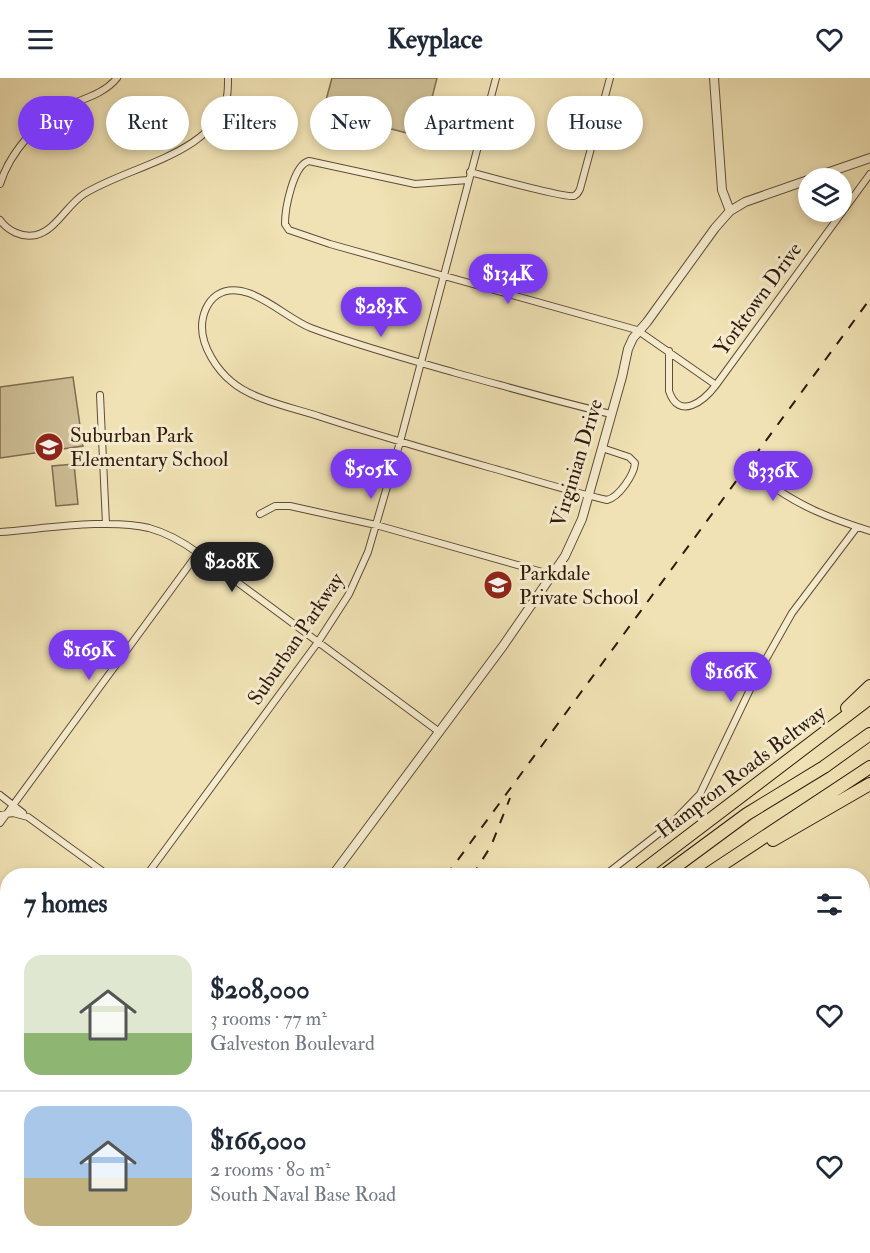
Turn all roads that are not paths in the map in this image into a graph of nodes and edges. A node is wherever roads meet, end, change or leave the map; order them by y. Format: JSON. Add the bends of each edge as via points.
{"nodes":[{"id":1,"x":117,"y":78,"type":"edge"},
{"id":2,"x":228,"y":78,"type":"edge"},
{"id":3,"x":496,"y":78,"type":"edge"},
{"id":4,"x":610,"y":78,"type":"edge"},
{"id":5,"x":714,"y":78,"type":"edge"},
{"id":6,"x":870,"y":158,"type":"edge"},
{"id":7,"x":841,"y":168,"type":"edge"},
{"id":8,"x":470,"y":172,"type":"junction"},
{"id":9,"x":870,"y":174,"type":"edge"},
{"id":10,"x":468,"y":180,"type":"junction"},
{"id":11,"x":798,"y":183,"type":"edge"},
{"id":12,"x":0,"y":184,"type":"edge"},
{"id":13,"x":730,"y":211,"type":"junction"},
{"id":14,"x":0,"y":220,"type":"edge"},
{"id":15,"x":443,"y":274,"type":"junction"},
{"id":16,"x":639,"y":331,"type":"junction"},
{"id":17,"x":669,"y":351,"type":"junction"},
{"id":18,"x":421,"y":363,"type":"junction"},
{"id":19,"x":716,"y":385,"type":"junction"},
{"id":20,"x":100,"y":395,"type":"dead end"},
{"id":21,"x":611,"y":414,"type":"junction"},
{"id":22,"x":400,"y":442,"type":"junction"},
{"id":23,"x":602,"y":448,"type":"junction"},
{"id":24,"x":764,"y":480,"type":"dead end"},
{"id":25,"x":588,"y":496,"type":"junction"},
{"id":26,"x":260,"y":514,"type":"dead end"},
{"id":27,"x":106,"y":524,"type":"junction"},
{"id":28,"x":376,"y":525,"type":"junction"},
{"id":29,"x":857,"y":527,"type":"junction"},
{"id":30,"x":870,"y":531,"type":"edge"},
{"id":31,"x":0,"y":532,"type":"edge"},
{"id":32,"x":198,"y":553,"type":"junction"},
{"id":33,"x":553,"y":574,"type":"junction"},
{"id":34,"x":318,"y":642,"type":"junction"},
{"id":35,"x":870,"y":687,"type":"edge"},
{"id":36,"x":870,"y":698,"type":"edge"},
{"id":37,"x":438,"y":731,"type":"junction"},
{"id":38,"x":870,"y":734,"type":"edge"},
{"id":39,"x":870,"y":740,"type":"edge"},
{"id":40,"x":808,"y":746,"type":"junction"},
{"id":41,"x":870,"y":761,"type":"edge"},
{"id":42,"x":870,"y":767,"type":"edge"},
{"id":43,"x":847,"y":783,"type":"junction"},
{"id":44,"x":870,"y":784,"type":"edge"},
{"id":45,"x":0,"y":795,"type":"edge"},
{"id":46,"x":13,"y":805,"type":"junction"},
{"id":47,"x":3,"y":814,"type":"edge"},
{"id":48,"x":28,"y":817,"type":"junction"},
{"id":49,"x":0,"y":823,"type":"edge"},
{"id":50,"x":726,"y":831,"type":"junction"},
{"id":51,"x":98,"y":868,"type":"edge"},
{"id":52,"x":152,"y":868,"type":"edge"},
{"id":53,"x":338,"y":868,"type":"edge"},
{"id":54,"x":614,"y":868,"type":"edge"},
{"id":55,"x":647,"y":868,"type":"edge"},
{"id":56,"x":674,"y":868,"type":"edge"},
{"id":57,"x":717,"y":868,"type":"edge"},
{"id":58,"x":728,"y":868,"type":"edge"}],
"edges":[{"from":1,"to":12,"type":"street","via":[[105,89],[45,120],[15,155]]},
{"from":2,"to":14,"type":"street","via":[[223,108],[205,135],[188,147],[85,194],[43,232],[22,235]]},
{"from":3,"to":8,"type":"street","name":"Suburban Parkway"},
{"from":4,"to":8,"type":"street","via":[[580,189],[575,195]]},
{"from":5,"to":13,"type":"street","via":[[722,190]]},
{"from":6,"to":7,"type":"street","name":"Virginian Drive"},
{"from":8,"to":10,"type":"street","name":"Suburban Parkway"},
{"from":9,"to":19,"type":"street","name":"Yorktown Drive"},
{"from":10,"to":15,"type":"street","name":"Suburban Parkway"},
{"from":10,"to":15,"type":"street","name":"Yorktown Drive","via":[[415,184],[311,161],[303,162],[299,168],[287,201],[284,221],[289,230]]},
{"from":11,"to":13,"type":"street","name":"Virginian Drive","via":[[753,198]]},
{"from":13,"to":16,"type":"street","name":"Virginian Drive"},
{"from":15,"to":16,"type":"street","name":"Yorktown Drive"},
{"from":15,"to":18,"type":"street","name":"Suburban Parkway"},
{"from":16,"to":17,"type":"street","name":"Yorktown Drive"},
{"from":16,"to":21,"type":"street","name":"Virginian Drive","via":[[627,349]]},
{"from":17,"to":19,"type":"street","name":"Yorktown Drive"},
{"from":17,"to":19,"type":"street","name":"Yorktown Drive","via":[[669,391],[678,403],[695,405]]},
{"from":18,"to":21,"type":"street"},
{"from":18,"to":22,"type":"street","name":"Suburban Parkway"},
{"from":18,"to":22,"type":"street","via":[[311,328],[243,290],[229,290],[214,298],[204,313],[202,332],[215,363],[233,384],[274,402]]},
{"from":20,"to":27,"type":"street"},
{"from":21,"to":23,"type":"street","name":"Virginian Drive"},
{"from":22,"to":25,"type":"street"},
{"from":22,"to":28,"type":"street","name":"Suburban Parkway"},
{"from":23,"to":25,"type":"street","name":"Virginian Drive"},
{"from":23,"to":25,"type":"street","via":[[629,457],[635,467],[612,499]]},
{"from":24,"to":29,"type":"street","via":[[814,512]]},
{"from":25,"to":33,"type":"street","name":"Virginian Drive","via":[[576,534]]},
{"from":26,"to":28,"type":"street","via":[[275,506],[290,506]]},
{"from":27,"to":31,"type":"street"},
{"from":27,"to":32,"type":"street","via":[[134,525],[160,532]]},
{"from":28,"to":33,"type":"street"},
{"from":28,"to":34,"type":"street","name":"Suburban Parkway","via":[[349,594]]},
{"from":29,"to":30,"type":"street"},
{"from":29,"to":54,"type":"street","via":[[792,613],[757,675],[700,794],[672,823]]},
{"from":32,"to":34,"type":"street"},
{"from":32,"to":46,"type":"street"},
{"from":33,"to":37,"type":"street","name":"Virginian Drive"},
{"from":34,"to":37,"type":"street"},
{"from":34,"to":52,"type":"street","name":"Suburban Parkway"},
{"from":35,"to":40,"type":"highway"},
{"from":36,"to":40,"type":"highway","name":"Hampton Roads Beltway"},
{"from":37,"to":53,"type":"street","name":"Virginian Drive"},
{"from":38,"to":50,"type":"highway"},
{"from":39,"to":50,"type":"highway"},
{"from":40,"to":55,"type":"highway","name":"Hampton Roads Beltway"},
{"from":41,"to":43,"type":"highway"},
{"from":42,"to":43,"type":"highway"},
{"from":43,"to":57,"type":"highway"},
{"from":44,"to":58,"type":"highway"},
{"from":45,"to":46,"type":"street"},
{"from":46,"to":47,"type":"street"},
{"from":46,"to":48,"type":"street"},
{"from":47,"to":48,"type":"street"},
{"from":47,"to":49,"type":"street"},
{"from":48,"to":51,"type":"street"},
{"from":50,"to":56,"type":"highway"}]}
